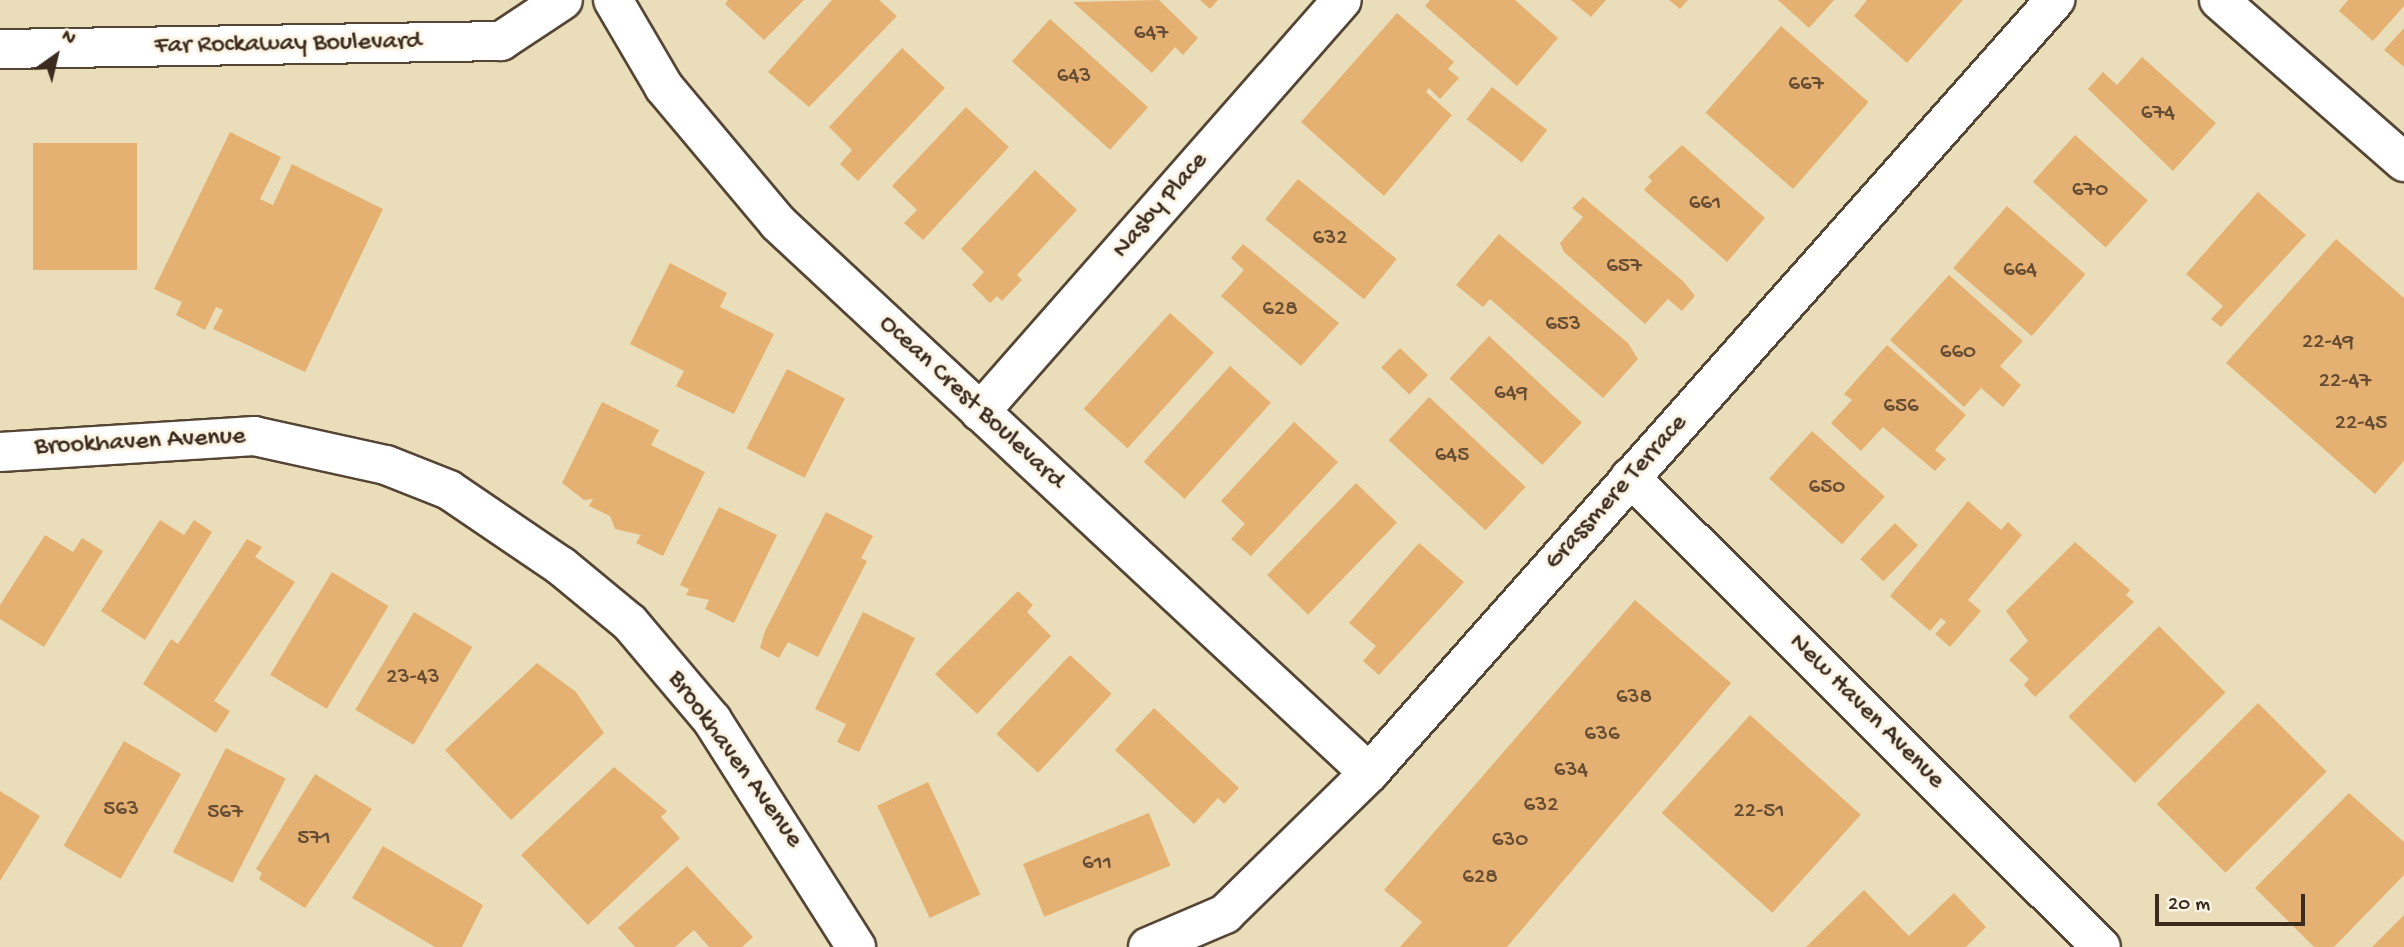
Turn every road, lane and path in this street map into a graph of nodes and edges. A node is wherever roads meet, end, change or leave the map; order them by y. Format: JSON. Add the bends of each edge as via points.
{"nodes":[{"id":1,"x":563,"y":0,"type":"edge"},
{"id":2,"x":613,"y":0,"type":"edge"},
{"id":3,"x":1342,"y":0,"type":"edge"},
{"id":4,"x":2055,"y":0,"type":"edge"},
{"id":5,"x":2219,"y":0,"type":"edge"},
{"id":6,"x":0,"y":50,"type":"edge"},
{"id":7,"x":2404,"y":162,"type":"edge"},
{"id":8,"x":980,"y":412,"type":"junction"},
{"id":9,"x":0,"y":452,"type":"edge"},
{"id":10,"x":1630,"y":477,"type":"junction"},
{"id":11,"x":1369,"y":773,"type":"junction"},
{"id":12,"x":856,"y":947,"type":"edge"},
{"id":13,"x":1148,"y":947,"type":"edge"},
{"id":14,"x":2101,"y":947,"type":"edge"}],
"edges":[{"from":1,"to":6,"type":"street","name":"Far Rockaway Boulevard","via":[[501,41]]},
{"from":2,"to":8,"type":"street","name":"Ocean Crest Boulevard","via":[[664,87],[737,180]]},
{"from":3,"to":8,"type":"street","name":"Nasby Place"},
{"from":4,"to":10,"type":"street","name":"Grassmere Terrace"},
{"from":5,"to":7,"type":"street"},
{"from":8,"to":11,"type":"street","name":"Ocean Crest Boulevard"},
{"from":9,"to":12,"type":"street","name":"Brookhaven Avenue","via":[[254,436],[386,465],[449,490],[544,553],[630,623],[712,720]]},
{"from":10,"to":11,"type":"street","name":"Grassmere Terrace"},
{"from":10,"to":14,"type":"street","name":"New Haven Avenue"},
{"from":11,"to":13,"type":"street","name":"Grassmere Terrace","via":[[1225,914]]}]}
